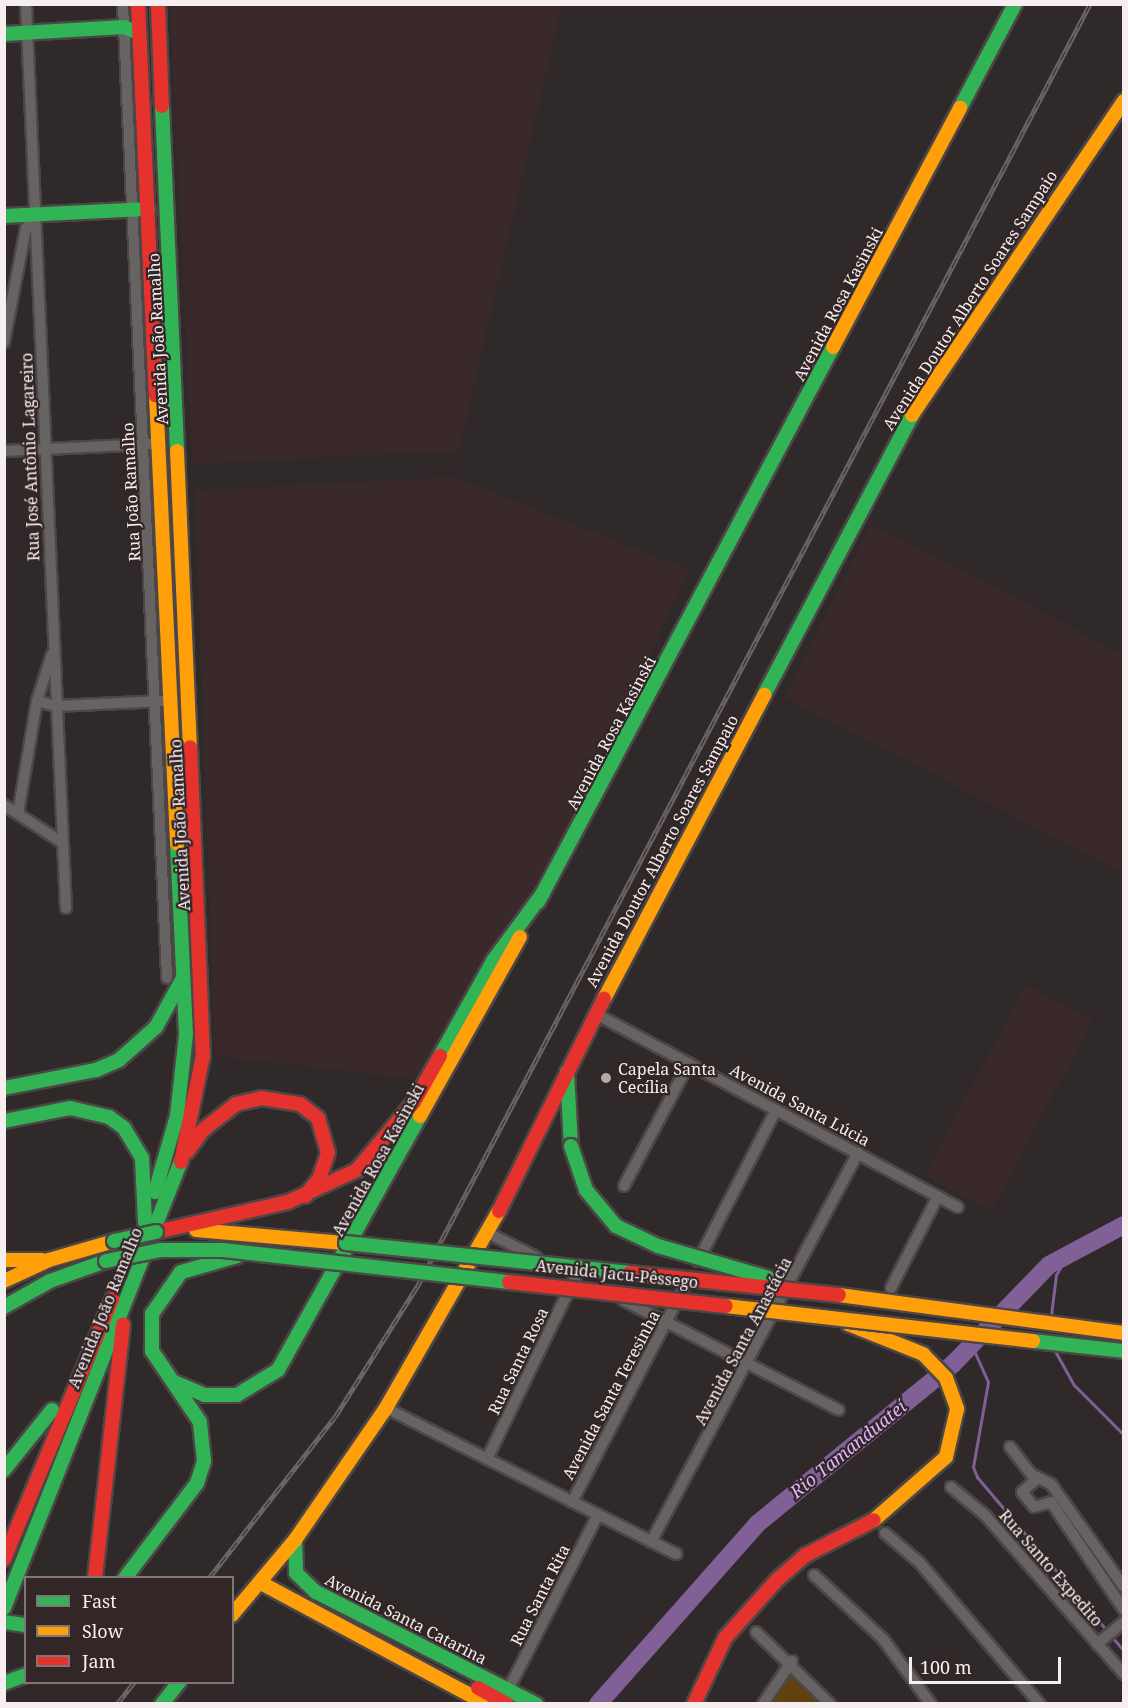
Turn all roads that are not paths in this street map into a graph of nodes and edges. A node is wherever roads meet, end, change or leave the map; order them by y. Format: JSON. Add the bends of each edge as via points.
{"nodes":[{"id":1,"x":27,"y":4,"type":"edge"},
{"id":2,"x":123,"y":4,"type":"edge"},
{"id":3,"x":138,"y":4,"type":"edge"},
{"id":4,"x":158,"y":4,"type":"edge"},
{"id":5,"x":1015,"y":4,"type":"edge"},
{"id":6,"x":124,"y":27,"type":"junction"},
{"id":7,"x":28,"y":32,"type":"junction"},
{"id":8,"x":139,"y":33,"type":"junction"},
{"id":9,"x":4,"y":34,"type":"edge"},
{"id":10,"x":1124,"y":101,"type":"edge"},
{"id":11,"x":164,"y":141,"type":"junction"},
{"id":12,"x":168,"y":199,"type":"junction"},
{"id":13,"x":148,"y":209,"type":"junction"},
{"id":14,"x":133,"y":210,"type":"junction"},
{"id":15,"x":35,"y":215,"type":"junction"},
{"id":16,"x":4,"y":216,"type":"edge"},
{"id":17,"x":19,"y":260,"type":"junction"},
{"id":18,"x":36,"y":263,"type":"junction"},
{"id":19,"x":4,"y":342,"type":"edge"},
{"id":20,"x":158,"y":444,"type":"junction"},
{"id":21,"x":144,"y":445,"type":"junction"},
{"id":22,"x":45,"y":450,"type":"junction"},
{"id":23,"x":4,"y":452,"type":"edge"},
{"id":24,"x":54,"y":651,"type":"junction"},
{"id":25,"x":37,"y":701,"type":"junction"},
{"id":26,"x":163,"y":701,"type":"junction"},
{"id":27,"x":56,"y":706,"type":"junction"},
{"id":28,"x":4,"y":805,"type":"edge"},
{"id":29,"x":18,"y":814,"type":"junction"},
{"id":30,"x":63,"y":843,"type":"junction"},
{"id":31,"x":543,"y":893,"type":"junction"},
{"id":32,"x":66,"y":908,"type":"dead end"},
{"id":33,"x":167,"y":978,"type":"dead end"},
{"id":34,"x":183,"y":978,"type":"junction"},
{"id":35,"x":596,"y":1014,"type":"junction"},
{"id":36,"x":689,"y":1064,"type":"junction"},
{"id":37,"x":567,"y":1071,"type":"junction"},
{"id":38,"x":4,"y":1088,"type":"edge"},
{"id":39,"x":776,"y":1110,"type":"junction"},
{"id":40,"x":4,"y":1121,"type":"edge"},
{"id":41,"x":858,"y":1153,"type":"junction"},
{"id":42,"x":182,"y":1160,"type":"junction"},
{"id":43,"x":624,"y":1186,"type":"dead end"},
{"id":44,"x":305,"y":1196,"type":"junction"},
{"id":45,"x":939,"y":1196,"type":"junction"},
{"id":46,"x":958,"y":1207,"type":"dead end"},
{"id":47,"x":146,"y":1222,"type":"junction"},
{"id":48,"x":156,"y":1232,"type":"junction"},
{"id":49,"x":488,"y":1233,"type":"junction"},
{"id":50,"x":256,"y":1253,"type":"junction"},
{"id":51,"x":4,"y":1260,"type":"edge"},
{"id":52,"x":49,"y":1260,"type":"junction"},
{"id":53,"x":576,"y":1276,"type":"junction"},
{"id":54,"x":4,"y":1281,"type":"edge"},
{"id":55,"x":891,"y":1288,"type":"dead end"},
{"id":56,"x":817,"y":1292,"type":"junction"},
{"id":57,"x":126,"y":1301,"type":"junction"},
{"id":58,"x":4,"y":1307,"type":"edge"},
{"id":59,"x":811,"y":1313,"type":"junction"},
{"id":60,"x":666,"y":1322,"type":"junction"},
{"id":61,"x":1124,"y":1333,"type":"edge"},
{"id":62,"x":1124,"y":1351,"type":"edge"},
{"id":63,"x":749,"y":1364,"type":"junction"},
{"id":64,"x":78,"y":1372,"type":"junction"},
{"id":65,"x":171,"y":1379,"type":"junction"},
{"id":66,"x":386,"y":1408,"type":"junction"},
{"id":67,"x":839,"y":1410,"type":"dead end"},
{"id":68,"x":1010,"y":1447,"type":"dead end"},
{"id":69,"x":487,"y":1459,"type":"junction"},
{"id":70,"x":4,"y":1470,"type":"edge"},
{"id":71,"x":1038,"y":1478,"type":"junction"},
{"id":72,"x":951,"y":1486,"type":"dead end"},
{"id":73,"x":572,"y":1502,"type":"junction"},
{"id":74,"x":598,"y":1515,"type":"junction"},
{"id":75,"x":885,"y":1533,"type":"dead end"},
{"id":76,"x":295,"y":1540,"type":"junction"},
{"id":77,"x":651,"y":1542,"type":"junction"},
{"id":78,"x":676,"y":1554,"type":"dead end"},
{"id":79,"x":4,"y":1559,"type":"edge"},
{"id":80,"x":814,"y":1575,"type":"dead end"},
{"id":81,"x":95,"y":1576,"type":"edge"},
{"id":82,"x":125,"y":1576,"type":"edge"},
{"id":83,"x":261,"y":1583,"type":"junction"},
{"id":84,"x":1124,"y":1587,"type":"edge"},
{"id":85,"x":4,"y":1608,"type":"edge"},
{"id":86,"x":1124,"y":1610,"type":"edge"},
{"id":87,"x":234,"y":1614,"type":"edge"},
{"id":88,"x":4,"y":1622,"type":"edge"},
{"id":89,"x":1124,"y":1622,"type":"edge"},
{"id":90,"x":24,"y":1625,"type":"edge"},
{"id":91,"x":756,"y":1632,"type":"dead end"},
{"id":92,"x":1105,"y":1637,"type":"junction"},
{"id":93,"x":404,"y":1655,"type":"junction"},
{"id":94,"x":792,"y":1661,"type":"junction"},
{"id":95,"x":1124,"y":1674,"type":"edge"},
{"id":96,"x":24,"y":1676,"type":"edge"},
{"id":97,"x":4,"y":1683,"type":"edge"},
{"id":98,"x":178,"y":1684,"type":"edge"},
{"id":99,"x":508,"y":1697,"type":"edge"},
{"id":100,"x":162,"y":1704,"type":"edge"},
{"id":101,"x":487,"y":1704,"type":"edge"},
{"id":102,"x":536,"y":1704,"type":"edge"},
{"id":103,"x":694,"y":1704,"type":"edge"},
{"id":104,"x":763,"y":1704,"type":"edge"},
{"id":105,"x":830,"y":1704,"type":"edge"},
{"id":106,"x":931,"y":1704,"type":"edge"},
{"id":107,"x":1040,"y":1704,"type":"edge"}],
"edges":[{"from":1,"to":7,"type":"street","name":"Rua José Antônio Lagareiro"},
{"from":2,"to":6,"type":"street","name":"Rua João Ramalho"},
{"from":3,"to":8,"type":"main road","name":"Avenida João Ramalho"},
{"from":4,"to":11,"type":"main road","name":"Avenida João Ramalho"},
{"from":5,"to":31,"type":"main road","name":"Avenida Rosa Kasinski"},
{"from":6,"to":7,"type":"main road"},
{"from":6,"to":8,"type":"main road"},
{"from":6,"to":14,"type":"street","name":"Rua João Ramalho"},
{"from":7,"to":9,"type":"main road"},
{"from":7,"to":15,"type":"street","name":"Rua José Antônio Lagareiro"},
{"from":8,"to":11,"type":"main road","via":[[152,50]]},
{"from":8,"to":13,"type":"main road","name":"Avenida João Ramalho"},
{"from":10,"to":35,"type":"main road","name":"Avenida Doutor Alberto Soares Sampaio","via":[[917,405]]},
{"from":11,"to":12,"type":"main road","name":"Avenida João Ramalho"},
{"from":12,"to":13,"type":"main road"},
{"from":12,"to":42,"type":"main road","name":"Avenida João Ramalho","via":[[204,1018],[200,1075]]},
{"from":13,"to":14,"type":"main road"},
{"from":13,"to":20,"type":"main road","name":"Avenida João Ramalho"},
{"from":14,"to":15,"type":"main road"},
{"from":14,"to":21,"type":"street","name":"Rua João Ramalho"},
{"from":15,"to":16,"type":"main road"},
{"from":15,"to":17,"type":"street","via":[[26,228]]},
{"from":15,"to":18,"type":"street","name":"Rua José Antônio Lagareiro"},
{"from":17,"to":18,"type":"street"},
{"from":17,"to":19,"type":"street"},
{"from":18,"to":22,"type":"street","name":"Rua José Antônio Lagareiro"},
{"from":20,"to":21,"type":"street"},
{"from":20,"to":26,"type":"main road","name":"Avenida João Ramalho"},
{"from":21,"to":22,"type":"street"},
{"from":21,"to":26,"type":"street","name":"Rua João Ramalho"},
{"from":22,"to":23,"type":"street"},
{"from":22,"to":24,"type":"street","name":"Rua José Antônio Lagareiro"},
{"from":24,"to":25,"type":"street"},
{"from":24,"to":27,"type":"street","name":"Rua José Antônio Lagareiro"},
{"from":25,"to":27,"type":"street"},
{"from":25,"to":29,"type":"street"},
{"from":26,"to":27,"type":"street"},
{"from":26,"to":33,"type":"street","name":"Rua João Ramalho"},
{"from":26,"to":34,"type":"main road","name":"Avenida João Ramalho"},
{"from":27,"to":30,"type":"street","name":"Rua José Antônio Lagareiro"},
{"from":28,"to":29,"type":"street"},
{"from":29,"to":30,"type":"street"},
{"from":30,"to":32,"type":"street","name":"Rua José Antônio Lagareiro"},
{"from":31,"to":44,"type":"main road","via":[[493,961],[414,1102],[357,1170]]},
{"from":31,"to":65,"type":"main road","name":"Avenida Rosa Kasinski","via":[[278,1370],[237,1395],[204,1395]]},
{"from":34,"to":38,"type":"main road","via":[[156,1027],[119,1060],[96,1070]]},
{"from":34,"to":47,"type":"main road","name":"Avenida João Ramalho","via":[[186,1034],[180,1097]]},
{"from":35,"to":36,"type":"street","name":"Avenida Santa Lúcia"},
{"from":35,"to":37,"type":"main road","name":"Avenida Doutor Alberto Soares Sampaio"},
{"from":36,"to":39,"type":"street","name":"Avenida Santa Lúcia"},
{"from":36,"to":43,"type":"street"},
{"from":37,"to":49,"type":"main road","name":"Avenida Doutor Alberto Soares Sampaio"},
{"from":37,"to":56,"type":"main road","bridge":true,"via":[[572,1146],[593,1200],[636,1238]]},
{"from":39,"to":41,"type":"street","name":"Avenida Santa Lúcia"},
{"from":39,"to":60,"type":"street","name":"Avenida Santa Teresinha"},
{"from":40,"to":47,"type":"main road","via":[[70,1108],[109,1117],[124,1128],[142,1158]]},
{"from":41,"to":45,"type":"street","name":"Avenida Santa Lúcia"},
{"from":41,"to":63,"type":"street","name":"Avenida Santa Anastácia"},
{"from":42,"to":44,"type":"main road","via":[[203,1130],[245,1101],[282,1099],[310,1110],[327,1137],[328,1153],[319,1179]]},
{"from":42,"to":57,"type":"main road","name":"Avenida João Ramalho"},
{"from":44,"to":48,"type":"main road"},
{"from":45,"to":46,"type":"street","name":"Avenida Santa Lúcia"},
{"from":45,"to":55,"type":"street"},
{"from":47,"to":64,"type":"main road","name":"Avenida João Ramalho"},
{"from":48,"to":52,"type":"main road","name":"Avenida Jacu-Pêssego","bridge":true},
{"from":48,"to":56,"type":"main road","name":"Avenida Jacu-Pêssego","bridge":true,"via":[[227,1231]]},
{"from":49,"to":53,"type":"street"},
{"from":49,"to":66,"type":"main road","name":"Avenida Doutor Alberto Soares Sampaio"},
{"from":50,"to":58,"type":"main road","name":"Avenida Jacu-Pêssego","bridge":true,"via":[[160,1250],[106,1261],[50,1281]]},
{"from":50,"to":59,"type":"main road","name":"Avenida Jacu-Pêssego","bridge":true},
{"from":50,"to":65,"type":"main road","bridge":true,"via":[[194,1265],[169,1283],[152,1314],[151,1335],[152,1351]]},
{"from":51,"to":52,"type":"main road"},
{"from":52,"to":54,"type":"main road"},
{"from":53,"to":60,"type":"street"},
{"from":53,"to":69,"type":"street","name":"Rua Santa Rosa"},
{"from":56,"to":61,"type":"main road","name":"Avenida Jacu-Pêssego","bridge":true},
{"from":57,"to":81,"type":"main road"},
{"from":57,"to":85,"type":"main road","name":"Avenida João Ramalho"},
{"from":59,"to":62,"type":"main road","name":"Avenida Jacu-Pêssego","bridge":true},
{"from":59,"to":103,"type":"main road","bridge":true,"via":[[908,1347],[946,1378],[957,1409],[953,1442],[934,1472],[909,1495],[874,1521],[806,1555],[778,1579],[725,1638]]},
{"from":60,"to":63,"type":"street"},
{"from":60,"to":73,"type":"street","name":"Avenida Santa Teresinha"},
{"from":63,"to":67,"type":"street"},
{"from":63,"to":77,"type":"street","name":"Avenida Santa Anastácia"},
{"from":64,"to":70,"type":"main road"},
{"from":64,"to":79,"type":"main road","name":"Avenida João Ramalho"},
{"from":65,"to":82,"type":"main road","via":[[200,1422],[202,1471]]},
{"from":66,"to":69,"type":"street"},
{"from":66,"to":76,"type":"main road","name":"Avenida Doutor Alberto Soares Sampaio"},
{"from":68,"to":71,"type":"street"},
{"from":69,"to":73,"type":"street"},
{"from":71,"to":84,"type":"street","via":[[1050,1484]]},
{"from":71,"to":86,"type":"street","via":[[1022,1492],[1034,1507],[1051,1502]]},
{"from":72,"to":92,"type":"street","name":"Rua Santo Expedito","via":[[986,1516]]},
{"from":73,"to":74,"type":"street"},
{"from":74,"to":77,"type":"street"},
{"from":74,"to":99,"type":"street","name":"Rua Santa Rita"},
{"from":75,"to":107,"type":"street","via":[[919,1562]]},
{"from":76,"to":83,"type":"main road","name":"Avenida Doutor Alberto Soares Sampaio"},
{"from":76,"to":99,"type":"main road","name":"Avenida Santa Catarina","via":[[296,1573],[316,1592]]},
{"from":77,"to":78,"type":"street"},
{"from":80,"to":106,"type":"street","via":[[883,1639]]},
{"from":83,"to":87,"type":"main road","name":"Avenida Doutor Alberto Soares Sampaio"},
{"from":83,"to":93,"type":"main road","name":"Avenida Santa Catarina"},
{"from":88,"to":90,"type":"main road"},
{"from":89,"to":92,"type":"street"},
{"from":91,"to":94,"type":"street"},
{"from":92,"to":95,"type":"street","name":"Rua Santo Expedito"},
{"from":93,"to":99,"type":"main road","name":"Avenida Santa Catarina"},
{"from":93,"to":101,"type":"main road","name":"Avenida Santa Catarina"},
{"from":94,"to":104,"type":"street"},
{"from":94,"to":105,"type":"street"},
{"from":96,"to":97,"type":"main road"},
{"from":98,"to":100,"type":"main road"},
{"from":99,"to":102,"type":"main road","name":"Avenida Santa Catarina"}]}
